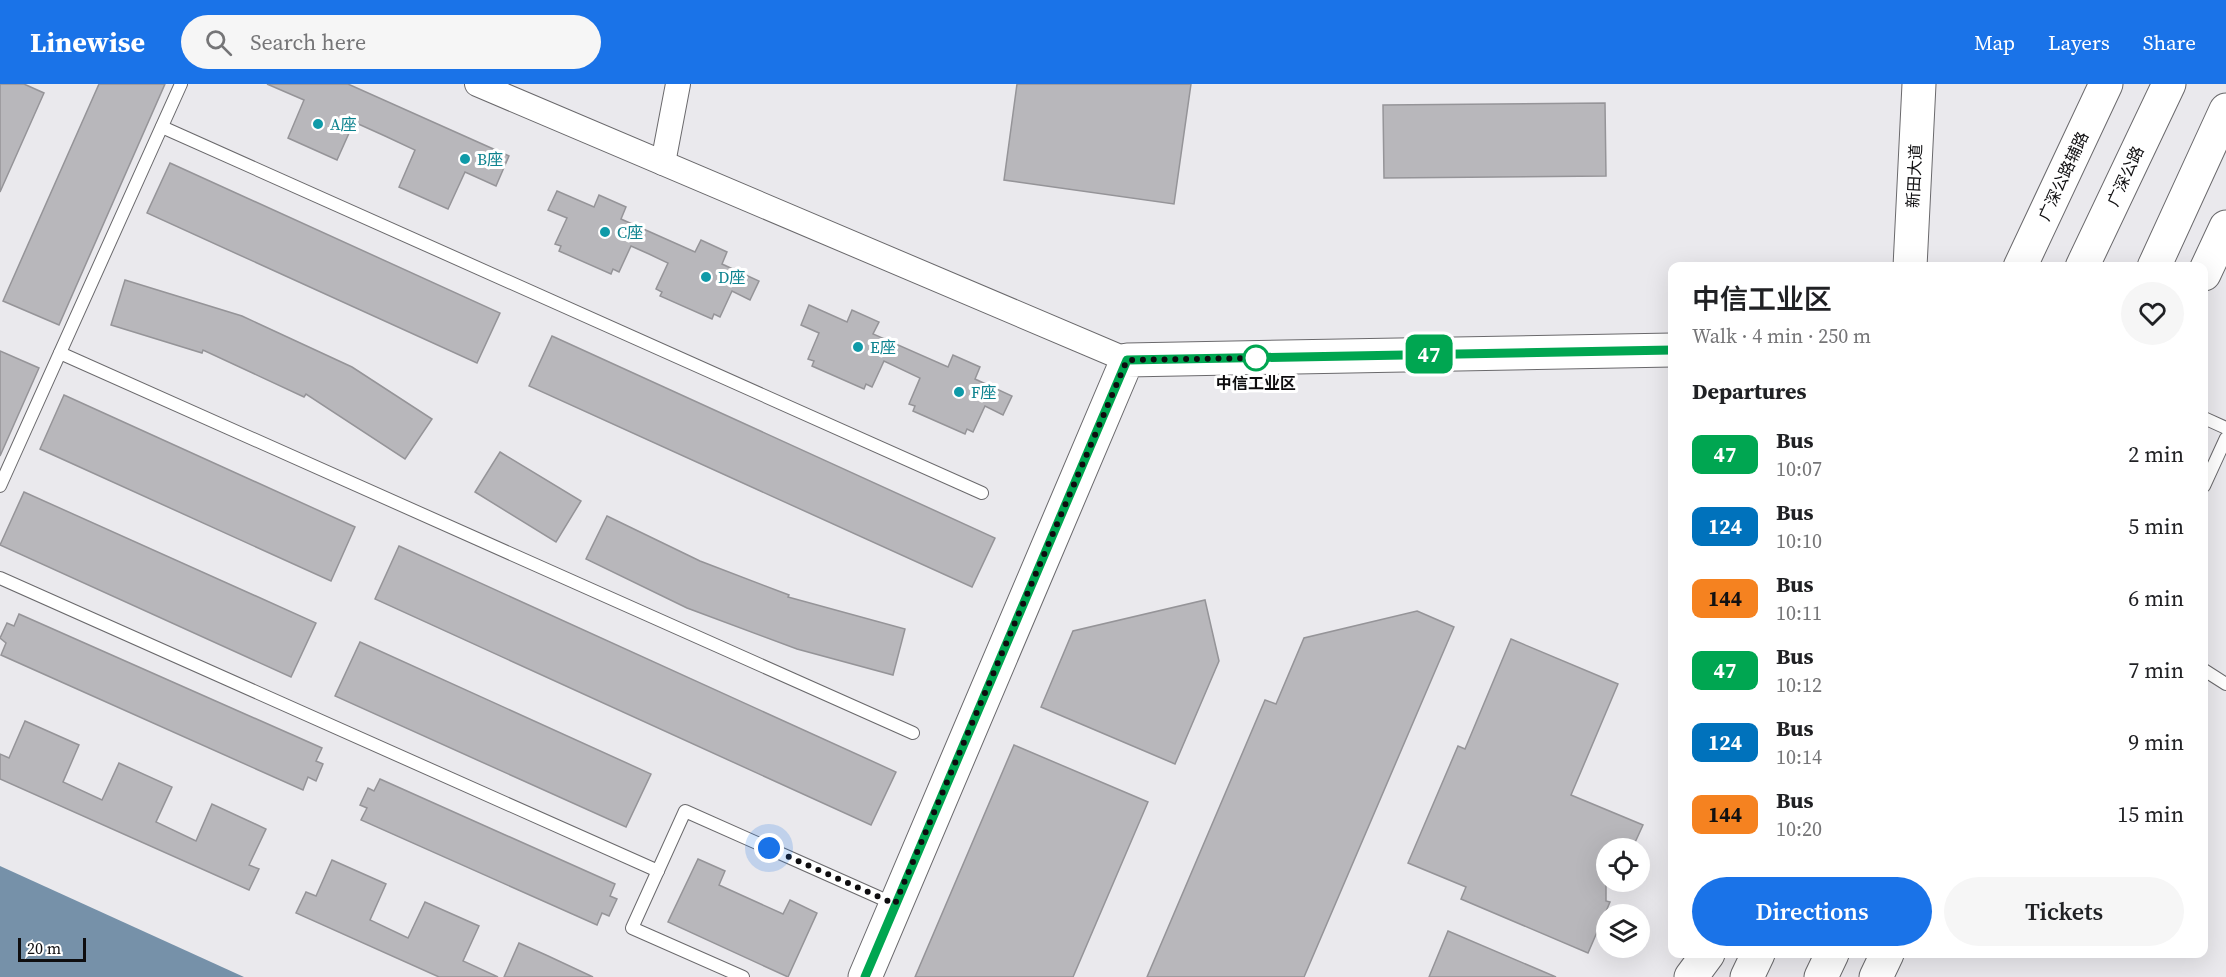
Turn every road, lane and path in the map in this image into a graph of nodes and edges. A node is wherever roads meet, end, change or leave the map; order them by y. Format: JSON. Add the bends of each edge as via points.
{"nodes":[{"id":1,"x":181,"y":84,"type":"edge"},
{"id":2,"x":477,"y":84,"type":"edge"},
{"id":3,"x":678,"y":84,"type":"edge"},
{"id":4,"x":1918,"y":84,"type":"edge"},
{"id":5,"x":2106,"y":84,"type":"edge"},
{"id":6,"x":2169,"y":84,"type":"edge"},
{"id":7,"x":2226,"y":110,"type":"edge"},
{"id":8,"x":162,"y":128,"type":"junction"},
{"id":9,"x":663,"y":163,"type":"junction"},
{"id":10,"x":2226,"y":227,"type":"edge"},
{"id":11,"x":1910,"y":262,"type":"edge"},
{"id":12,"x":2022,"y":262,"type":"edge"},
{"id":13,"x":2084,"y":262,"type":"edge"},
{"id":14,"x":2156,"y":262,"type":"edge"},
{"id":15,"x":2208,"y":265,"type":"edge"},
{"id":16,"x":1668,"y":350,"type":"edge"},
{"id":17,"x":60,"y":353,"type":"junction"},
{"id":18,"x":1127,"y":360,"type":"junction"},
{"id":19,"x":2208,"y":420,"type":"edge"},
{"id":20,"x":2226,"y":428,"type":"edge"},
{"id":21,"x":2226,"y":438,"type":"edge"},
{"id":22,"x":2208,"y":477,"type":"edge"},
{"id":23,"x":0,"y":486,"type":"edge"},
{"id":24,"x":982,"y":493,"type":"dead end"},
{"id":25,"x":0,"y":578,"type":"edge"},
{"id":26,"x":2208,"y":673,"type":"edge"},
{"id":27,"x":2226,"y":684,"type":"edge"},
{"id":28,"x":914,"y":733,"type":"dead end"},
{"id":29,"x":658,"y":871,"type":"junction"},
{"id":30,"x":895,"y":904,"type":"junction"},
{"id":31,"x":1693,"y":958,"type":"edge"},
{"id":32,"x":1705,"y":958,"type":"edge"},
{"id":33,"x":1756,"y":958,"type":"edge"},
{"id":34,"x":1830,"y":958,"type":"edge"},
{"id":35,"x":1885,"y":958,"type":"edge"},
{"id":36,"x":743,"y":977,"type":"edge"},
{"id":37,"x":865,"y":977,"type":"edge"},
{"id":38,"x":1684,"y":977,"type":"edge"},
{"id":39,"x":1691,"y":977,"type":"edge"},
{"id":40,"x":1747,"y":977,"type":"edge"},
{"id":41,"x":1821,"y":977,"type":"edge"},
{"id":42,"x":1876,"y":977,"type":"edge"}],
"edges":[{"from":1,"to":8,"type":"lane"},
{"from":2,"to":9,"type":"street"},
{"from":3,"to":9,"type":"street"},
{"from":4,"to":11,"type":"main road","name":"新田大道"},
{"from":5,"to":12,"type":"main road","name":"广深公路辅路"},
{"from":6,"to":13,"type":"main road","name":"广深公路"},
{"from":7,"to":14,"type":"main road"},
{"from":8,"to":17,"type":"lane"},
{"from":8,"to":24,"type":"lane"},
{"from":9,"to":18,"type":"street"},
{"from":10,"to":15,"type":"main road"},
{"from":16,"to":18,"type":"main road"},
{"from":17,"to":23,"type":"lane"},
{"from":17,"to":28,"type":"lane"},
{"from":18,"to":30,"type":"main road"},
{"from":19,"to":20,"type":"lane"},
{"from":21,"to":22,"type":"lane"},
{"from":25,"to":29,"type":"lane"},
{"from":26,"to":27,"type":"lane"},
{"from":29,"to":30,"type":"lane","via":[[685,811]]},
{"from":29,"to":36,"type":"lane","via":[[632,928]]},
{"from":30,"to":37,"type":"main road"},
{"from":31,"to":38,"type":"main road"},
{"from":32,"to":39,"type":"main road"},
{"from":33,"to":40,"type":"main road"},
{"from":34,"to":41,"type":"main road"},
{"from":35,"to":42,"type":"main road"}]}
